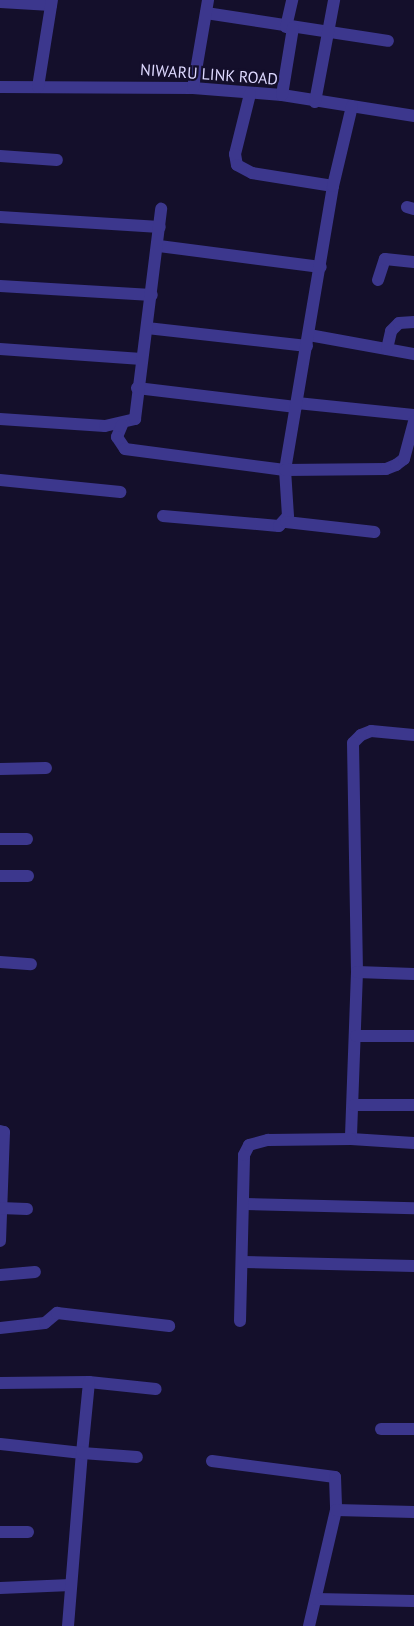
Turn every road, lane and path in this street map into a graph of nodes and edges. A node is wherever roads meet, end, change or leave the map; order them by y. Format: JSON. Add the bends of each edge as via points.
{"nodes":[{"id":1,"x":292,"y":0,"type":"edge"},
{"id":2,"x":334,"y":0,"type":"edge"},
{"id":3,"x":0,"y":2,"type":"edge"},
{"id":4,"x":52,"y":2,"type":"edge"},
{"id":5,"x":207,"y":6,"type":"edge"},
{"id":6,"x":290,"y":27,"type":"junction"},
{"id":7,"x":328,"y":34,"type":"junction"},
{"id":8,"x":388,"y":41,"type":"dead end"},
{"id":9,"x":0,"y":87,"type":"edge"},
{"id":10,"x":38,"y":87,"type":"junction"},
{"id":11,"x":193,"y":88,"type":"junction"},
{"id":12,"x":250,"y":94,"type":"junction"},
{"id":13,"x":282,"y":95,"type":"junction"},
{"id":14,"x":314,"y":102,"type":"junction"},
{"id":15,"x":352,"y":106,"type":"junction"},
{"id":16,"x":414,"y":116,"type":"edge"},
{"id":17,"x":0,"y":156,"type":"edge"},
{"id":18,"x":57,"y":160,"type":"dead end"},
{"id":19,"x":333,"y":186,"type":"junction"},
{"id":20,"x":161,"y":210,"type":"dead end"},
{"id":21,"x":0,"y":217,"type":"edge"},
{"id":22,"x":160,"y":227,"type":"junction"},
{"id":23,"x":158,"y":246,"type":"junction"},
{"id":24,"x":414,"y":262,"type":"edge"},
{"id":25,"x":321,"y":267,"type":"junction"},
{"id":26,"x":378,"y":280,"type":"dead end"},
{"id":27,"x":0,"y":286,"type":"edge"},
{"id":28,"x":152,"y":295,"type":"junction"},
{"id":29,"x":414,"y":322,"type":"edge"},
{"id":30,"x":146,"y":328,"type":"junction"},
{"id":31,"x":308,"y":341,"type":"junction"},
{"id":32,"x":387,"y":349,"type":"junction"},
{"id":33,"x":0,"y":350,"type":"edge"},
{"id":34,"x":414,"y":354,"type":"edge"},
{"id":35,"x":142,"y":359,"type":"junction"},
{"id":36,"x":137,"y":388,"type":"junction"},
{"id":37,"x":296,"y":405,"type":"junction"},
{"id":38,"x":414,"y":415,"type":"edge"},
{"id":39,"x":0,"y":419,"type":"edge"},
{"id":40,"x":122,"y":425,"type":"junction"},
{"id":41,"x":413,"y":429,"type":"edge"},
{"id":42,"x":285,"y":470,"type":"junction"},
{"id":43,"x":0,"y":480,"type":"edge"},
{"id":44,"x":120,"y":492,"type":"dead end"},
{"id":45,"x":164,"y":516,"type":"dead end"},
{"id":46,"x":286,"y":522,"type":"junction"},
{"id":47,"x":374,"y":532,"type":"dead end"},
{"id":48,"x":414,"y":735,"type":"edge"},
{"id":49,"x":46,"y":768,"type":"dead end"},
{"id":50,"x":0,"y":769,"type":"edge"},
{"id":51,"x":0,"y":839,"type":"edge"},
{"id":52,"x":27,"y":839,"type":"dead end"},
{"id":53,"x":0,"y":876,"type":"edge"},
{"id":54,"x":28,"y":876,"type":"dead end"},
{"id":55,"x":0,"y":962,"type":"edge"},
{"id":56,"x":31,"y":964,"type":"dead end"},
{"id":57,"x":357,"y":972,"type":"junction"},
{"id":58,"x":414,"y":974,"type":"edge"},
{"id":59,"x":356,"y":1036,"type":"junction"},
{"id":60,"x":414,"y":1036,"type":"edge"},
{"id":61,"x":354,"y":1105,"type":"junction"},
{"id":62,"x":414,"y":1105,"type":"edge"},
{"id":63,"x":0,"y":1131,"type":"edge"},
{"id":64,"x":351,"y":1139,"type":"junction"},
{"id":65,"x":414,"y":1143,"type":"edge"},
{"id":66,"x":245,"y":1204,"type":"junction"},
{"id":67,"x":1,"y":1208,"type":"edge"},
{"id":68,"x":414,"y":1208,"type":"edge"},
{"id":69,"x":27,"y":1209,"type":"dead end"},
{"id":70,"x":0,"y":1241,"type":"edge"},
{"id":71,"x":243,"y":1262,"type":"junction"},
{"id":72,"x":414,"y":1266,"type":"edge"},
{"id":73,"x":35,"y":1272,"type":"dead end"},
{"id":74,"x":0,"y":1274,"type":"edge"},
{"id":75,"x":240,"y":1321,"type":"dead end"},
{"id":76,"x":168,"y":1326,"type":"dead end"},
{"id":77,"x":0,"y":1328,"type":"edge"},
{"id":78,"x":89,"y":1382,"type":"junction"},
{"id":79,"x":0,"y":1384,"type":"edge"},
{"id":80,"x":156,"y":1389,"type":"dead end"},
{"id":81,"x":382,"y":1429,"type":"dead end"},
{"id":82,"x":414,"y":1429,"type":"edge"},
{"id":83,"x":0,"y":1444,"type":"edge"},
{"id":84,"x":82,"y":1452,"type":"junction"},
{"id":85,"x":137,"y":1457,"type":"dead end"},
{"id":86,"x":212,"y":1461,"type":"dead end"},
{"id":87,"x":336,"y":1510,"type":"junction"},
{"id":88,"x":414,"y":1512,"type":"edge"},
{"id":89,"x":0,"y":1532,"type":"edge"},
{"id":90,"x":28,"y":1532,"type":"dead end"},
{"id":91,"x":71,"y":1585,"type":"junction"},
{"id":92,"x":0,"y":1588,"type":"edge"},
{"id":93,"x":316,"y":1599,"type":"junction"},
{"id":94,"x":414,"y":1601,"type":"edge"},
{"id":95,"x":68,"y":1626,"type":"edge"},
{"id":96,"x":309,"y":1626,"type":"edge"}],
"edges":[{"from":1,"to":6,"type":"street"},
{"from":2,"to":7,"type":"street"},
{"from":3,"to":4,"type":"street"},
{"from":4,"to":10,"type":"street"},
{"from":5,"to":6,"type":"street"},
{"from":5,"to":11,"type":"street"},
{"from":6,"to":7,"type":"street"},
{"from":6,"to":13,"type":"street"},
{"from":7,"to":8,"type":"street"},
{"from":7,"to":14,"type":"street"},
{"from":9,"to":10,"type":"street","name":"NIWARU LINK ROAD"},
{"from":10,"to":11,"type":"street","name":"NIWARU LINK ROAD"},
{"from":11,"to":12,"type":"street","name":"NIWARU LINK ROAD"},
{"from":12,"to":13,"type":"street","name":"NIWARU LINK ROAD"},
{"from":12,"to":19,"type":"street","via":[[235,154],[237,165],[252,173]]},
{"from":13,"to":14,"type":"street","name":"NIWARU LINK ROAD"},
{"from":14,"to":15,"type":"street","name":"NIWARU LINK ROAD"},
{"from":15,"to":16,"type":"street","name":"NIWARU LINK ROAD"},
{"from":15,"to":19,"type":"street"},
{"from":17,"to":18,"type":"street"},
{"from":19,"to":25,"type":"street"},
{"from":20,"to":22,"type":"street"},
{"from":21,"to":22,"type":"street"},
{"from":22,"to":23,"type":"street"},
{"from":23,"to":25,"type":"street"},
{"from":23,"to":28,"type":"street"},
{"from":24,"to":26,"type":"street","via":[[385,259]]},
{"from":25,"to":31,"type":"street"},
{"from":27,"to":28,"type":"street"},
{"from":28,"to":30,"type":"street"},
{"from":29,"to":32,"type":"street","via":[[399,323],[391,331]]},
{"from":30,"to":31,"type":"street"},
{"from":30,"to":35,"type":"street"},
{"from":31,"to":32,"type":"street"},
{"from":31,"to":37,"type":"street"},
{"from":32,"to":34,"type":"street"},
{"from":33,"to":35,"type":"street"},
{"from":35,"to":36,"type":"street"},
{"from":36,"to":37,"type":"street"},
{"from":36,"to":40,"type":"street","via":[[135,419]]},
{"from":37,"to":38,"type":"street"},
{"from":37,"to":42,"type":"street"},
{"from":39,"to":40,"type":"street"},
{"from":40,"to":42,"type":"street","via":[[117,437],[125,449]]},
{"from":41,"to":42,"type":"street","via":[[404,460],[386,469]]},
{"from":42,"to":46,"type":"street"},
{"from":43,"to":44,"type":"street"},
{"from":45,"to":46,"type":"street","via":[[271,526]]},
{"from":46,"to":47,"type":"street"},
{"from":48,"to":57,"type":"street","via":[[371,731],[361,734],[354,743]]},
{"from":49,"to":50,"type":"street"},
{"from":51,"to":52,"type":"street"},
{"from":53,"to":54,"type":"street"},
{"from":55,"to":56,"type":"street"},
{"from":57,"to":58,"type":"street"},
{"from":57,"to":59,"type":"street"},
{"from":59,"to":60,"type":"street"},
{"from":59,"to":61,"type":"street"},
{"from":61,"to":62,"type":"street"},
{"from":61,"to":64,"type":"street"},
{"from":63,"to":67,"type":"street","via":[[4,1132]]},
{"from":64,"to":65,"type":"street"},
{"from":64,"to":66,"type":"street","via":[[268,1140],[249,1145],[244,1155]]},
{"from":66,"to":68,"type":"street"},
{"from":66,"to":71,"type":"street"},
{"from":67,"to":69,"type":"street"},
{"from":67,"to":70,"type":"street"},
{"from":71,"to":72,"type":"street"},
{"from":71,"to":75,"type":"street"},
{"from":73,"to":74,"type":"street"},
{"from":76,"to":77,"type":"street","via":[[57,1313],[45,1323]]},
{"from":78,"to":79,"type":"street"},
{"from":78,"to":80,"type":"street"},
{"from":78,"to":84,"type":"street"},
{"from":81,"to":82,"type":"street"},
{"from":83,"to":84,"type":"street"},
{"from":84,"to":85,"type":"street"},
{"from":84,"to":91,"type":"street"},
{"from":86,"to":87,"type":"street","via":[[335,1477]]},
{"from":87,"to":88,"type":"street"},
{"from":87,"to":93,"type":"street"},
{"from":89,"to":90,"type":"street"},
{"from":91,"to":92,"type":"street"},
{"from":91,"to":95,"type":"street"},
{"from":93,"to":94,"type":"street"},
{"from":93,"to":96,"type":"street"}]}
